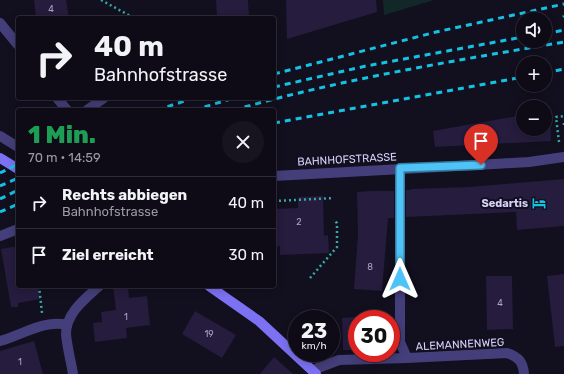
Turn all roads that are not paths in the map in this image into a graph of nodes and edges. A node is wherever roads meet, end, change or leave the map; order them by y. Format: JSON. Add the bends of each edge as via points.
{"nodes":[{"id":1,"x":0,"y":23,"type":"edge"},
{"id":2,"x":16,"y":43,"type":"edge"},
{"id":3,"x":59,"y":100,"type":"edge"},
{"id":4,"x":101,"y":100,"type":"edge"},
{"id":5,"x":65,"y":108,"type":"edge"},
{"id":6,"x":90,"y":108,"type":"edge"},
{"id":7,"x":0,"y":136,"type":"edge"},
{"id":8,"x":16,"y":145,"type":"edge"},
{"id":9,"x":564,"y":157,"type":"edge"},
{"id":10,"x":0,"y":158,"type":"edge"},
{"id":11,"x":16,"y":168,"type":"edge"},
{"id":12,"x":400,"y":168,"type":"junction"},
{"id":13,"x":276,"y":176,"type":"edge"},
{"id":14,"x":16,"y":230,"type":"edge"},
{"id":15,"x":0,"y":236,"type":"edge"},
{"id":16,"x":97,"y":288,"type":"edge"},
{"id":17,"x":212,"y":288,"type":"edge"},
{"id":18,"x":67,"y":325,"type":"junction"},
{"id":19,"x":0,"y":341,"type":"edge"},
{"id":20,"x":407,"y":358,"type":"junction"},
{"id":21,"x":314,"y":372,"type":"edge"},
{"id":22,"x":74,"y":374,"type":"edge"},
{"id":23,"x":524,"y":374,"type":"edge"}],
"edges":[{"from":1,"to":2,"type":"street"},
{"from":3,"to":5,"type":"street"},
{"from":4,"to":6,"type":"street"},
{"from":7,"to":8,"type":"street"},
{"from":9,"to":12,"type":"street","name":"BAHNHOFSTRASSE","via":[[529,162]]},
{"from":10,"to":11,"type":"main road"},
{"from":12,"to":13,"type":"street","name":"BAHNHOFSTRASSE"},
{"from":12,"to":20,"type":"street","via":[[400,342]]},
{"from":14,"to":15,"type":"street"},
{"from":16,"to":18,"type":"street","via":[[76,309]]},
{"from":17,"to":21,"type":"main road","via":[[259,321]]},
{"from":18,"to":19,"type":"street","via":[[59,322]]},
{"from":18,"to":22,"type":"street","via":[[66,334]]},
{"from":20,"to":21,"type":"street","name":"ALEMANNENWEG","via":[[340,360]]},
{"from":20,"to":23,"type":"street","name":"ALEMANNENWEG","via":[[507,353],[521,360]]}]}
